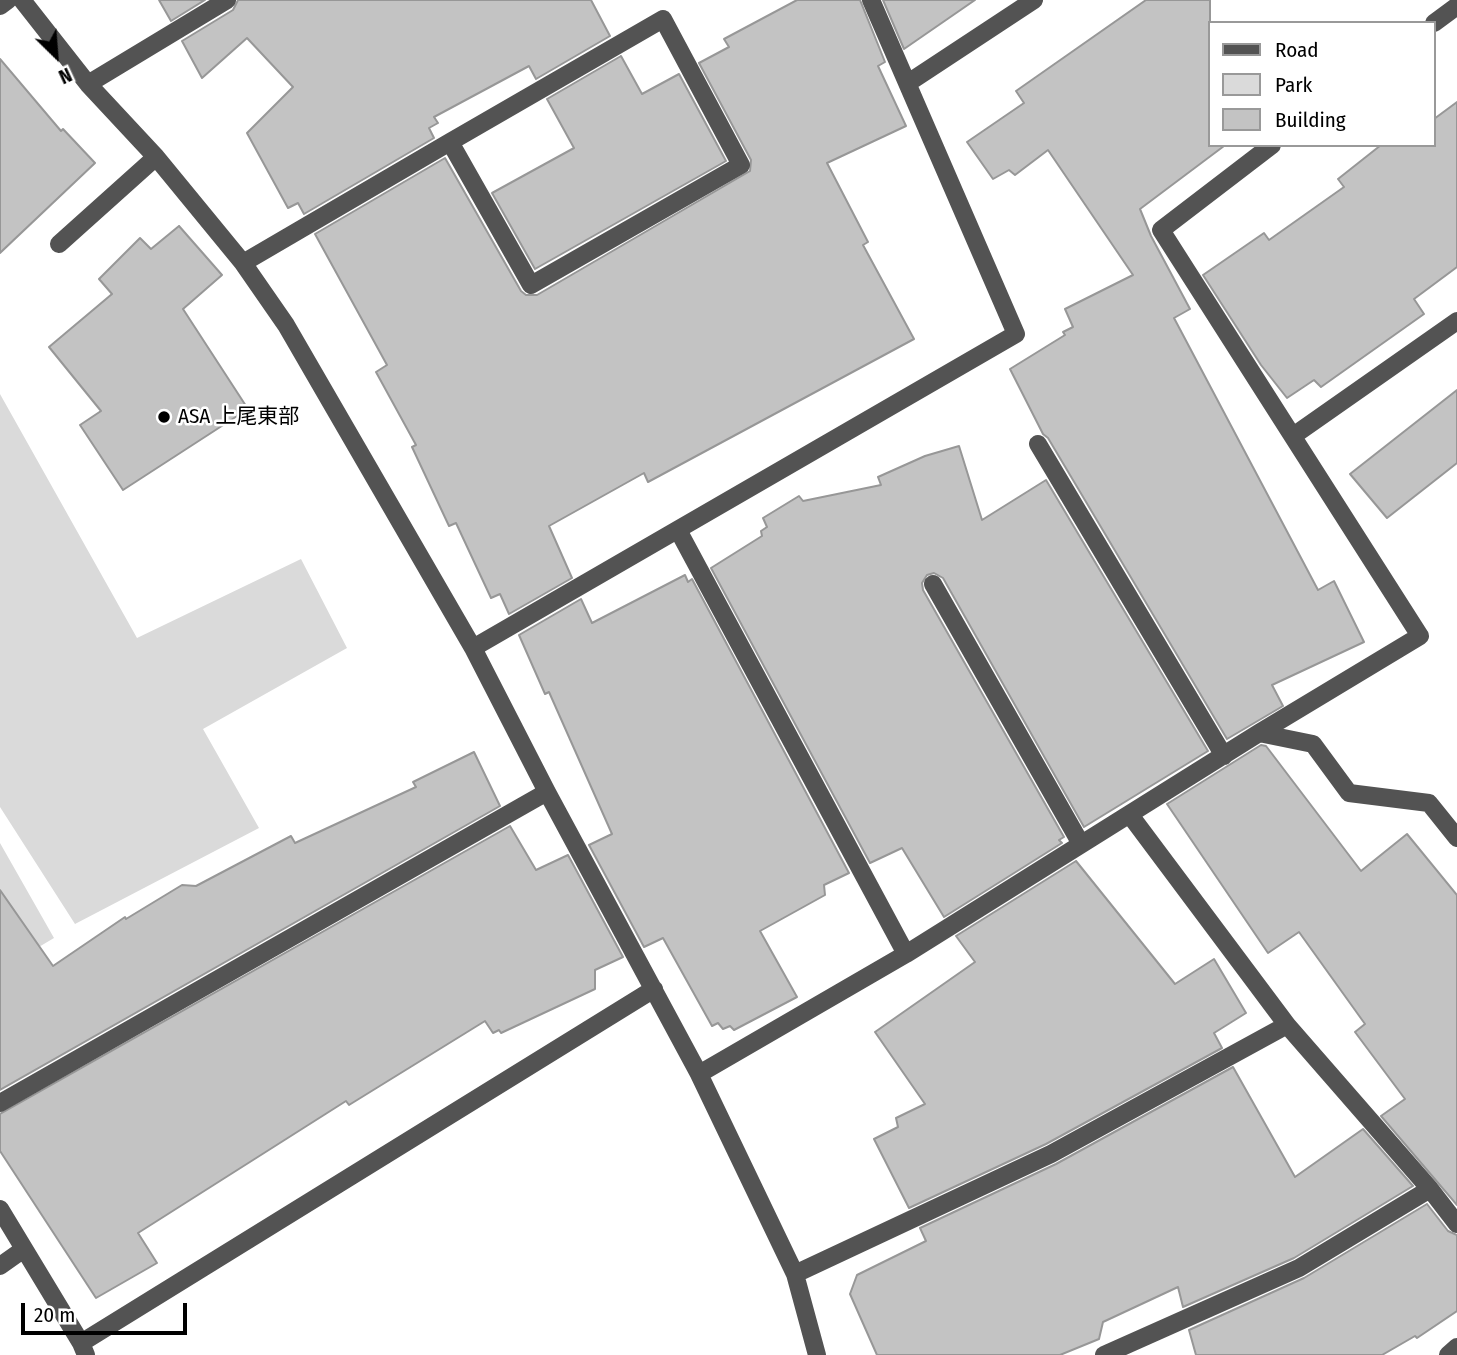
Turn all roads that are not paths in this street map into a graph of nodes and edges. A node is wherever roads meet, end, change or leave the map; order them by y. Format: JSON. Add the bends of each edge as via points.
{"nodes":[{"id":1,"x":8,"y":0,"type":"edge"},
{"id":2,"x":22,"y":0,"type":"edge"},
{"id":3,"x":227,"y":0,"type":"edge"},
{"id":4,"x":871,"y":0,"type":"edge"},
{"id":5,"x":1034,"y":0,"type":"edge"},
{"id":6,"x":0,"y":6,"type":"edge"},
{"id":7,"x":1457,"y":6,"type":"edge"},
{"id":8,"x":1436,"y":22,"type":"edge"},
{"id":9,"x":908,"y":83,"type":"junction"},
{"id":10,"x":88,"y":84,"type":"junction"},
{"id":11,"x":450,"y":142,"type":"junction"},
{"id":12,"x":1269,"y":147,"type":"edge"},
{"id":13,"x":156,"y":157,"type":"junction"},
{"id":14,"x":59,"y":244,"type":"dead end"},
{"id":15,"x":243,"y":263,"type":"junction"},
{"id":16,"x":1457,"y":321,"type":"edge"},
{"id":17,"x":1293,"y":436,"type":"junction"},
{"id":18,"x":1038,"y":444,"type":"dead end"},
{"id":19,"x":678,"y":530,"type":"junction"},
{"id":20,"x":933,"y":584,"type":"dead end"},
{"id":21,"x":473,"y":648,"type":"junction"},
{"id":22,"x":1259,"y":733,"type":"junction"},
{"id":23,"x":1224,"y":755,"type":"junction"},
{"id":24,"x":547,"y":792,"type":"junction"},
{"id":25,"x":1130,"y":816,"type":"junction"},
{"id":26,"x":1457,"y":838,"type":"edge"},
{"id":27,"x":1082,"y":844,"type":"junction"},
{"id":28,"x":906,"y":954,"type":"junction"},
{"id":29,"x":654,"y":989,"type":"junction"},
{"id":30,"x":1287,"y":1025,"type":"junction"},
{"id":31,"x":699,"y":1074,"type":"junction"},
{"id":32,"x":0,"y":1102,"type":"edge"},
{"id":33,"x":1430,"y":1189,"type":"junction"},
{"id":34,"x":0,"y":1209,"type":"edge"},
{"id":35,"x":1457,"y":1224,"type":"edge"},
{"id":36,"x":24,"y":1249,"type":"junction"},
{"id":37,"x":0,"y":1266,"type":"edge"},
{"id":38,"x":794,"y":1274,"type":"junction"},
{"id":39,"x":1457,"y":1347,"type":"edge"},
{"id":40,"x":84,"y":1349,"type":"edge"},
{"id":41,"x":817,"y":1355,"type":"edge"},
{"id":42,"x":1104,"y":1355,"type":"edge"},
{"id":43,"x":1448,"y":1355,"type":"edge"}],
"edges":[{"from":1,"to":6,"type":"street"},
{"from":2,"to":10,"type":"street"},
{"from":3,"to":10,"type":"street"},
{"from":4,"to":9,"type":"street"},
{"from":5,"to":9,"type":"street"},
{"from":7,"to":8,"type":"street"},
{"from":9,"to":19,"type":"street","via":[[1016,334]]},
{"from":10,"to":13,"type":"street"},
{"from":11,"to":11,"type":"street","via":[[531,285],[741,164],[663,19]]},
{"from":11,"to":15,"type":"street"},
{"from":12,"to":17,"type":"street","via":[[1161,230]]},
{"from":13,"to":14,"type":"street"},
{"from":13,"to":15,"type":"street"},
{"from":15,"to":21,"type":"street","via":[[286,325]]},
{"from":16,"to":17,"type":"street"},
{"from":17,"to":22,"type":"street","via":[[1420,636]]},
{"from":18,"to":23,"type":"street"},
{"from":19,"to":21,"type":"street"},
{"from":19,"to":28,"type":"street"},
{"from":20,"to":27,"type":"street"},
{"from":21,"to":24,"type":"street"},
{"from":22,"to":23,"type":"street"},
{"from":22,"to":26,"type":"street","via":[[1313,744],[1349,793],[1429,803]]},
{"from":23,"to":25,"type":"street"},
{"from":24,"to":29,"type":"street"},
{"from":24,"to":32,"type":"street"},
{"from":25,"to":27,"type":"street"},
{"from":25,"to":30,"type":"street"},
{"from":27,"to":28,"type":"street"},
{"from":28,"to":31,"type":"street"},
{"from":29,"to":31,"type":"street"},
{"from":29,"to":40,"type":"street"},
{"from":30,"to":33,"type":"street"},
{"from":30,"to":38,"type":"street","via":[[1051,1154]]},
{"from":31,"to":38,"type":"street"},
{"from":33,"to":35,"type":"street"},
{"from":33,"to":42,"type":"street","via":[[1299,1268]]},
{"from":34,"to":36,"type":"street"},
{"from":36,"to":37,"type":"street"},
{"from":36,"to":40,"type":"street"},
{"from":38,"to":41,"type":"street"},
{"from":39,"to":43,"type":"street"}]}
